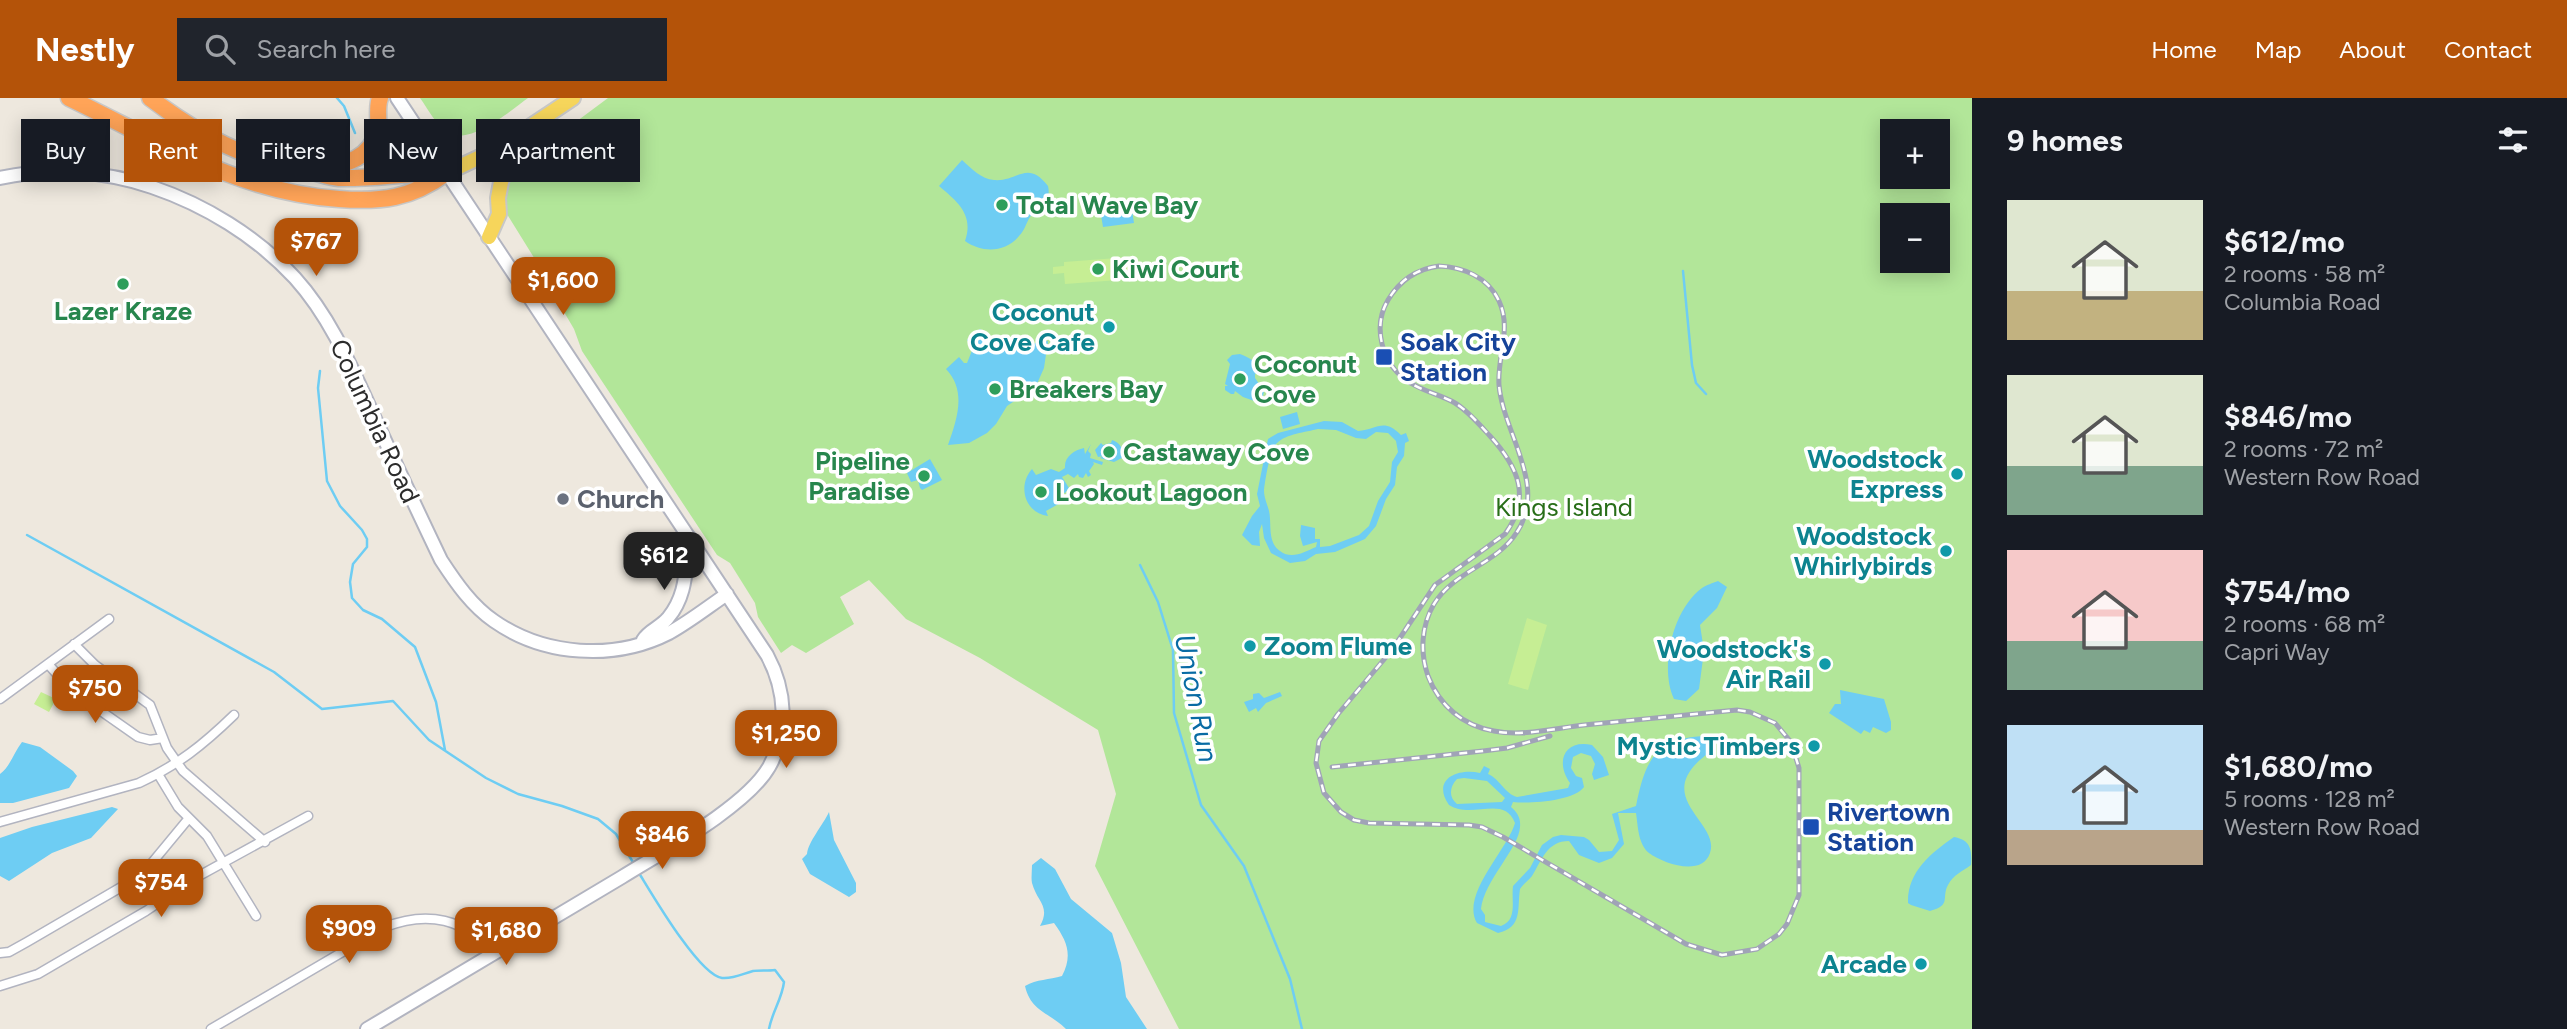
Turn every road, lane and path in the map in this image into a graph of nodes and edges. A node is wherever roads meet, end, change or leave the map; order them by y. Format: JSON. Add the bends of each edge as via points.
{"nodes":[{"id":1,"x":69,"y":98,"type":"edge"},
{"id":2,"x":150,"y":98,"type":"edge"},
{"id":3,"x":380,"y":98,"type":"edge"},
{"id":4,"x":397,"y":98,"type":"edge"},
{"id":5,"x":573,"y":98,"type":"edge"},
{"id":6,"x":411,"y":119,"type":"edge"},
{"id":7,"x":542,"y":119,"type":"edge"},
{"id":8,"x":236,"y":152,"type":"edge"},
{"id":9,"x":350,"y":161,"type":"edge"},
{"id":10,"x":0,"y":178,"type":"edge"},
{"id":11,"x":434,"y":182,"type":"edge"},
{"id":12,"x":452,"y":182,"type":"edge"},
{"id":13,"x":501,"y":182,"type":"edge"},
{"id":14,"x":489,"y":237,"type":"junction"},
{"id":15,"x":690,"y":538,"type":"junction"},
{"id":16,"x":727,"y":594,"type":"junction"},
{"id":17,"x":108,"y":619,"type":"dead end"},
{"id":18,"x":74,"y":644,"type":"junction"},
{"id":19,"x":640,"y":644,"type":"junction"},
{"id":20,"x":48,"y":664,"type":"junction"},
{"id":21,"x":0,"y":699,"type":"edge"},
{"id":22,"x":234,"y":715,"type":"dead end"},
{"id":23,"x":163,"y":738,"type":"junction"},
{"id":24,"x":177,"y":763,"type":"junction"},
{"id":25,"x":158,"y":774,"type":"junction"},
{"id":26,"x":308,"y":816,"type":"dead end"},
{"id":27,"x":189,"y":818,"type":"junction"},
{"id":28,"x":0,"y":822,"type":"edge"},
{"id":29,"x":265,"y":842,"type":"junction"},
{"id":30,"x":224,"y":864,"type":"junction"},
{"id":31,"x":257,"y":916,"type":"dead end"},
{"id":32,"x":0,"y":953,"type":"edge"},
{"id":33,"x":493,"y":956,"type":"junction"},
{"id":34,"x":0,"y":986,"type":"edge"},
{"id":35,"x":211,"y":1029,"type":"edge"},
{"id":36,"x":367,"y":1029,"type":"edge"}],
"edges":[{"from":1,"to":11,"type":"highway","via":[[205,166],[288,193],[355,200],[413,193]]},
{"from":2,"to":8,"type":"highway","via":[[183,123]]},
{"from":3,"to":9,"type":"highway","via":[[372,144]]},
{"from":4,"to":6,"type":"street"},
{"from":5,"to":7,"type":"main road"},
{"from":10,"to":19,"type":"street","name":"Columbia Road","via":[[67,172],[127,180],[186,199],[237,229],[293,277],[323,316],[346,355],[442,561],[473,602],[519,636],[557,648],[590,652]]},
{"from":12,"to":14,"type":"street"},
{"from":13,"to":14,"type":"main road","via":[[499,214]]},
{"from":14,"to":15,"type":"street"},
{"from":15,"to":16,"type":"street"},
{"from":15,"to":19,"type":"street","via":[[685,587],[674,611]]},
{"from":16,"to":19,"type":"street","name":"Columbia Road","via":[[668,633]]},
{"from":16,"to":33,"type":"street","via":[[776,671],[783,720],[768,768],[748,793],[682,839]]},
{"from":17,"to":18,"type":"street"},
{"from":18,"to":20,"type":"street"},
{"from":18,"to":23,"type":"street","via":[[94,665],[150,705]]},
{"from":20,"to":21,"type":"street"},
{"from":20,"to":23,"type":"street","via":[[71,690],[138,737]]},
{"from":22,"to":24,"type":"street"},
{"from":23,"to":24,"type":"street"},
{"from":24,"to":25,"type":"street"},
{"from":24,"to":29,"type":"street"},
{"from":25,"to":27,"type":"street","via":[[169,796]]},
{"from":25,"to":28,"type":"street"},
{"from":26,"to":29,"type":"street"},
{"from":27,"to":30,"type":"street"},
{"from":27,"to":32,"type":"street","via":[[135,879]]},
{"from":29,"to":30,"type":"street"},
{"from":30,"to":31,"type":"street"},
{"from":30,"to":34,"type":"street","via":[[38,974]]},
{"from":33,"to":35,"type":"street","via":[[460,924],[423,917],[403,920]]},
{"from":33,"to":36,"type":"street"}]}
